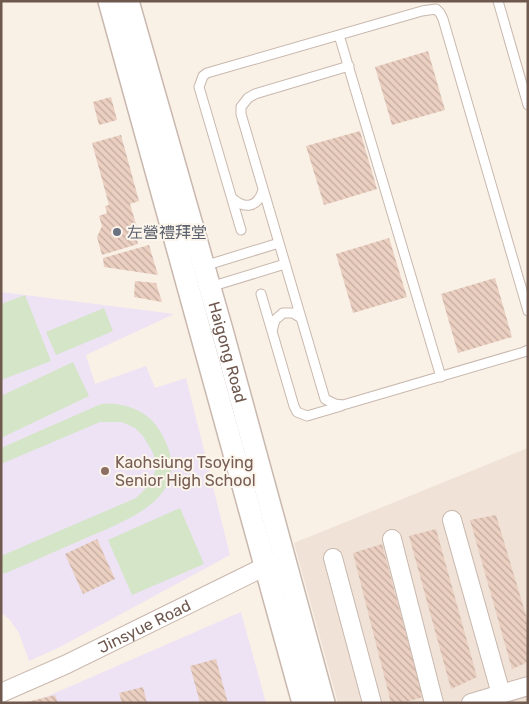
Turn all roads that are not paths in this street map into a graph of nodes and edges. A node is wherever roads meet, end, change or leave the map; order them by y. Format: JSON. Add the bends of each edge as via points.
{"nodes":[{"id":1,"x":110,"y":1,"type":"edge"},
{"id":2,"x":128,"y":1,"type":"edge"},
{"id":3,"x":498,"y":1,"type":"edge"},
{"id":4,"x":339,"y":35,"type":"junction"},
{"id":5,"x":349,"y":66,"type":"junction"},
{"id":6,"x":528,"y":104,"type":"edge"},
{"id":7,"x":263,"y":189,"type":"junction"},
{"id":8,"x":232,"y":198,"type":"junction"},
{"id":9,"x":252,"y":205,"type":"junction"},
{"id":10,"x":270,"y":212,"type":"junction"},
{"id":11,"x":279,"y":243,"type":"junction"},
{"id":12,"x":285,"y":264,"type":"junction"},
{"id":13,"x":204,"y":266,"type":"junction"},
{"id":14,"x":210,"y":287,"type":"junction"},
{"id":15,"x":261,"y":294,"type":"dead end"},
{"id":16,"x":295,"y":298,"type":"junction"},
{"id":17,"x":264,"y":306,"type":"junction"},
{"id":18,"x":528,"y":311,"type":"edge"},
{"id":19,"x":284,"y":312,"type":"junction"},
{"id":20,"x":301,"y":318,"type":"junction"},
{"id":21,"x":272,"y":332,"type":"junction"},
{"id":22,"x":528,"y":350,"type":"edge"},
{"id":23,"x":441,"y":377,"type":"junction"},
{"id":24,"x":321,"y":388,"type":"junction"},
{"id":25,"x":343,"y":405,"type":"junction"},
{"id":26,"x":318,"y":413,"type":"junction"},
{"id":27,"x":452,"y":520,"type":"dead end"},
{"id":28,"x":392,"y":538,"type":"dead end"},
{"id":29,"x":333,"y":558,"type":"dead end"},
{"id":30,"x":276,"y":563,"type":"junction"},
{"id":31,"x":528,"y":686,"type":"edge"},
{"id":32,"x":1,"y":693,"type":"edge"},
{"id":33,"x":500,"y":694,"type":"junction"},
{"id":34,"x":303,"y":703,"type":"edge"},
{"id":35,"x":324,"y":703,"type":"edge"},
{"id":36,"x":372,"y":703,"type":"edge"},
{"id":37,"x":434,"y":703,"type":"edge"},
{"id":38,"x":471,"y":703,"type":"edge"}],
"edges":[{"from":1,"to":30,"type":"street","name":"Haigong Road"},
{"from":2,"to":13,"type":"street","name":"Haigong Road"},
{"from":3,"to":6,"type":"lane"},
{"from":4,"to":5,"type":"lane"},
{"from":4,"to":8,"type":"lane","via":[[203,76],[199,87]]},
{"from":4,"to":18,"type":"lane","via":[[430,8],[440,13]]},
{"from":5,"to":7,"type":"lane","via":[[255,94],[243,102],[241,114]]},
{"from":5,"to":23,"type":"lane"},
{"from":7,"to":9,"type":"lane","via":[[261,197]]},
{"from":7,"to":10,"type":"lane"},
{"from":8,"to":9,"type":"lane","via":[[244,206]]},
{"from":8,"to":9,"type":"lane","via":[[240,226],[244,212]]},
{"from":9,"to":10,"type":"lane","via":[[262,206]]},
{"from":10,"to":11,"type":"lane"},
{"from":11,"to":12,"type":"lane"},
{"from":11,"to":13,"type":"lane"},
{"from":12,"to":14,"type":"lane"},
{"from":12,"to":16,"type":"lane"},
{"from":13,"to":14,"type":"street","name":"Haigong Road"},
{"from":14,"to":30,"type":"street","name":"Haigong Road"},
{"from":15,"to":17,"type":"lane"},
{"from":16,"to":19,"type":"lane"},
{"from":16,"to":20,"type":"lane"},
{"from":17,"to":19,"type":"lane","via":[[276,313]]},
{"from":17,"to":21,"type":"lane"},
{"from":19,"to":20,"type":"lane"},
{"from":19,"to":21,"type":"lane","via":[[275,320]]},
{"from":20,"to":24,"type":"lane"},
{"from":21,"to":26,"type":"lane","via":[[297,412],[308,416]]},
{"from":22,"to":23,"type":"lane"},
{"from":23,"to":25,"type":"lane"},
{"from":24,"to":25,"type":"lane","via":[[325,398]]},
{"from":24,"to":26,"type":"lane","via":[[323,401]]},
{"from":25,"to":26,"type":"lane"},
{"from":27,"to":33,"type":"street"},
{"from":28,"to":37,"type":"street"},
{"from":29,"to":36,"type":"street"},
{"from":30,"to":32,"type":"street","name":"Jinsyue Road"},
{"from":30,"to":34,"type":"street","name":"Haigong Road"},
{"from":30,"to":35,"type":"street","name":"Haigong Road"},
{"from":31,"to":33,"type":"street"},
{"from":33,"to":38,"type":"street"}]}
